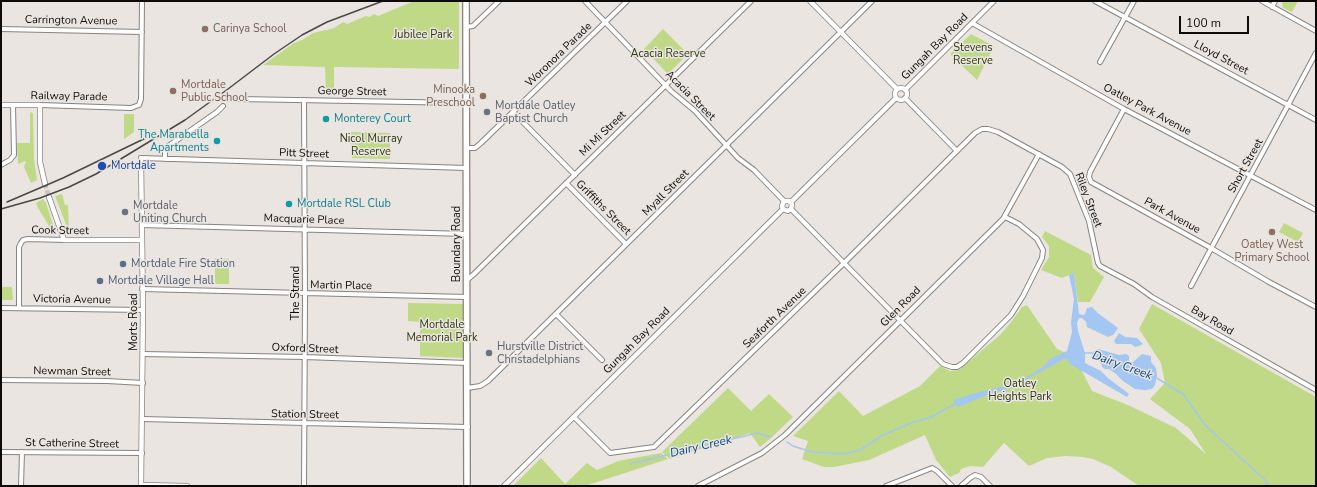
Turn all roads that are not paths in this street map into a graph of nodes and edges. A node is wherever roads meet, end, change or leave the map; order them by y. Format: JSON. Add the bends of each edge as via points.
{"nodes":[{"id":1,"x":142,"y":1,"type":"edge"},
{"id":2,"x":466,"y":1,"type":"edge"},
{"id":3,"x":499,"y":1,"type":"edge"},
{"id":4,"x":585,"y":1,"type":"edge"},
{"id":5,"x":627,"y":1,"type":"edge"},
{"id":6,"x":751,"y":1,"type":"edge"},
{"id":7,"x":810,"y":1,"type":"edge"},
{"id":8,"x":872,"y":1,"type":"edge"},
{"id":9,"x":994,"y":1,"type":"edge"},
{"id":10,"x":1095,"y":1,"type":"edge"},
{"id":11,"x":1134,"y":1,"type":"edge"},
{"id":12,"x":1262,"y":1,"type":"edge"},
{"id":13,"x":1275,"y":1,"type":"edge"},
{"id":14,"x":1272,"y":7,"type":"junction"},
{"id":15,"x":1125,"y":17,"type":"junction"},
{"id":16,"x":606,"y":22,"type":"junction"},
{"id":17,"x":972,"y":23,"type":"junction"},
{"id":18,"x":466,"y":27,"type":"junction"},
{"id":19,"x":1,"y":29,"type":"edge"},
{"id":20,"x":1316,"y":31,"type":"edge"},
{"id":21,"x":142,"y":32,"type":"junction"},
{"id":22,"x":841,"y":32,"type":"junction"},
{"id":23,"x":1316,"y":54,"type":"edge"},
{"id":24,"x":1100,"y":62,"type":"dead end"},
{"id":25,"x":666,"y":85,"type":"junction"},
{"id":26,"x":897,"y":89,"type":"junction"},
{"id":27,"x":905,"y":90,"type":"junction"},
{"id":28,"x":896,"y":98,"type":"junction"},
{"id":29,"x":905,"y":98,"type":"junction"},
{"id":30,"x":238,"y":99,"type":"dead end"},
{"id":31,"x":304,"y":100,"type":"junction"},
{"id":32,"x":466,"y":103,"type":"junction"},
{"id":33,"x":1,"y":105,"type":"edge"},
{"id":34,"x":13,"y":105,"type":"junction"},
{"id":35,"x":40,"y":105,"type":"junction"},
{"id":36,"x":1289,"y":105,"type":"junction"},
{"id":37,"x":223,"y":106,"type":"dead end"},
{"id":38,"x":1124,"y":109,"type":"junction"},
{"id":39,"x":513,"y":112,"type":"junction"},
{"id":40,"x":1316,"y":120,"type":"edge"},
{"id":41,"x":975,"y":133,"type":"joint"},
{"id":42,"x":726,"y":145,"type":"junction"},
{"id":43,"x":467,"y":148,"type":"junction"},
{"id":44,"x":957,"y":151,"type":"junction"},
{"id":45,"x":1038,"y":154,"type":"junction"},
{"id":46,"x":141,"y":158,"type":"joint"},
{"id":47,"x":165,"y":159,"type":"junction"},
{"id":48,"x":304,"y":164,"type":"junction"},
{"id":49,"x":1,"y":165,"type":"edge"},
{"id":50,"x":467,"y":168,"type":"junction"},
{"id":51,"x":575,"y":175,"type":"junction"},
{"id":52,"x":1251,"y":175,"type":"junction"},
{"id":53,"x":566,"y":183,"type":"junction"},
{"id":54,"x":45,"y":184,"type":"tunnel mouth"},
{"id":55,"x":49,"y":197,"type":"tunnel mouth"},
{"id":56,"x":784,"y":202,"type":"junction"},
{"id":57,"x":791,"y":202,"type":"junction"},
{"id":58,"x":783,"y":209,"type":"junction"},
{"id":59,"x":791,"y":209,"type":"junction"},
{"id":60,"x":1316,"y":210,"type":"edge"},
{"id":61,"x":1005,"y":217,"type":"junction"},
{"id":62,"x":142,"y":225,"type":"junction"},
{"id":63,"x":304,"y":229,"type":"junction"},
{"id":64,"x":467,"y":234,"type":"junction"},
{"id":65,"x":64,"y":240,"type":"junction"},
{"id":66,"x":142,"y":240,"type":"junction"},
{"id":67,"x":626,"y":244,"type":"junction"},
{"id":68,"x":1211,"y":248,"type":"junction"},
{"id":69,"x":844,"y":263,"type":"junction"},
{"id":70,"x":1100,"y":266,"type":"joint"},
{"id":71,"x":466,"y":280,"type":"junction"},
{"id":72,"x":1191,"y":286,"type":"dead end"},
{"id":73,"x":142,"y":289,"type":"junction"},
{"id":74,"x":305,"y":294,"type":"junction"},
{"id":75,"x":467,"y":297,"type":"junction"},
{"id":76,"x":1316,"y":307,"type":"edge"},
{"id":77,"x":1,"y":308,"type":"edge"},
{"id":78,"x":20,"y":308,"type":"junction"},
{"id":79,"x":143,"y":310,"type":"junction"},
{"id":80,"x":556,"y":314,"type":"junction"},
{"id":81,"x":901,"y":321,"type":"junction"},
{"id":82,"x":143,"y":354,"type":"junction"},
{"id":83,"x":305,"y":358,"type":"junction"},
{"id":84,"x":602,"y":360,"type":"dead end"},
{"id":85,"x":467,"y":363,"type":"junction"},
{"id":86,"x":1,"y":380,"type":"edge"},
{"id":87,"x":143,"y":383,"type":"junction"},
{"id":88,"x":467,"y":388,"type":"junction"},
{"id":89,"x":1316,"y":390,"type":"edge"},
{"id":90,"x":574,"y":417,"type":"junction"},
{"id":91,"x":142,"y":419,"type":"junction"},
{"id":92,"x":305,"y":424,"type":"junction"},
{"id":93,"x":468,"y":427,"type":"junction"},
{"id":94,"x":1,"y":452,"type":"edge"},
{"id":95,"x":22,"y":452,"type":"junction"},
{"id":96,"x":142,"y":453,"type":"junction"},
{"id":97,"x":21,"y":486,"type":"edge"},
{"id":98,"x":141,"y":486,"type":"edge"},
{"id":99,"x":187,"y":486,"type":"edge"},
{"id":100,"x":304,"y":486,"type":"edge"},
{"id":101,"x":467,"y":486,"type":"edge"},
{"id":102,"x":504,"y":486,"type":"edge"},
{"id":103,"x":698,"y":486,"type":"edge"},
{"id":104,"x":886,"y":486,"type":"edge"},
{"id":105,"x":952,"y":486,"type":"edge"},
{"id":106,"x":961,"y":486,"type":"edge"},
{"id":107,"x":990,"y":486,"type":"edge"}],
"edges":[{"from":1,"to":21,"type":"street"},
{"from":2,"to":18,"type":"main road","name":"Boundary Road"},
{"from":3,"to":18,"type":"street","via":[[474,26]]},
{"from":4,"to":16,"type":"street","name":"Acacia Street"},
{"from":5,"to":16,"type":"street","name":"Woronora Parade"},
{"from":6,"to":25,"type":"street","name":"Mi Mi Street"},
{"from":7,"to":22,"type":"street"},
{"from":8,"to":22,"type":"street","name":"Myall Street"},
{"from":9,"to":17,"type":"street","name":"Gungah Bay Road"},
{"from":10,"to":15,"type":"street","name":"Lloyd Street"},
{"from":11,"to":15,"type":"street"},
{"from":12,"to":14,"type":"street"},
{"from":13,"to":14,"type":"street"},
{"from":14,"to":20,"type":"street"},
{"from":15,"to":24,"type":"street"},
{"from":15,"to":36,"type":"street","name":"Lloyd Street"},
{"from":16,"to":25,"type":"street","name":"Acacia Street"},
{"from":16,"to":39,"type":"street","name":"Woronora Parade"},
{"from":17,"to":27,"type":"street","name":"Gungah Bay Road"},
{"from":17,"to":38,"type":"street","name":"Oatley Park Avenue"},
{"from":18,"to":32,"type":"main road","name":"Boundary Road"},
{"from":19,"to":21,"type":"street","name":"Carrington Avenue"},
{"from":21,"to":35,"type":"street","name":"Railway Parade","via":[[141,99],[137,106],[131,108]]},
{"from":22,"to":26,"type":"street"},
{"from":22,"to":42,"type":"street","name":"Myall Street"},
{"from":23,"to":36,"type":"street","name":"Short Street"},
{"from":25,"to":42,"type":"street","name":"Acacia Street","via":[[695,111]]},
{"from":25,"to":51,"type":"street","name":"Mi Mi Street"},
{"from":26,"to":27,"type":"street"},
{"from":26,"to":28,"type":"street"},
{"from":27,"to":29,"type":"street"},
{"from":28,"to":29,"type":"street"},
{"from":28,"to":57,"type":"street"},
{"from":29,"to":44,"type":"street"},
{"from":30,"to":31,"type":"street","name":"George Street"},
{"from":31,"to":32,"type":"street","name":"George Street"},
{"from":31,"to":48,"type":"street","name":"The Strand"},
{"from":32,"to":43,"type":"main road","name":"Boundary Road"},
{"from":33,"to":34,"type":"street","name":"Railway Parade"},
{"from":34,"to":35,"type":"street","name":"Railway Parade"},
{"from":34,"to":49,"type":"street","via":[[14,155]]},
{"from":35,"to":54,"type":"street","via":[[40,162]]},
{"from":36,"to":40,"type":"street","name":"Lloyd Street"},
{"from":36,"to":52,"type":"street","name":"Short Street"},
{"from":37,"to":47,"type":"street","via":[[167,147]]},
{"from":38,"to":52,"type":"street","name":"Oatley Park Avenue"},
{"from":38,"to":68,"type":"street","name":"Park Avenue","via":[[1090,172],[1090,180]]},
{"from":39,"to":43,"type":"street","name":"Woronora Parade","via":[[478,146]]},
{"from":39,"to":51,"type":"street","name":"Griffiths Street"},
{"from":41,"to":44,"type":"street","name":"Seaforth Avenue"},
{"from":41,"to":45,"type":"street","name":"Riley Street","via":[[982,129],[994,130]]},
{"from":42,"to":56,"type":"street","name":"Acacia Street"},
{"from":42,"to":67,"type":"street","name":"Myall Street"},
{"from":43,"to":50,"type":"main road","name":"Boundary Road"},
{"from":44,"to":69,"type":"street","name":"Seaforth Avenue"},
{"from":45,"to":61,"type":"street","name":"Glen Road"},
{"from":45,"to":70,"type":"street","name":"Riley Street","via":[[1065,169],[1071,176],[1089,221]]},
{"from":46,"to":47,"type":"street","name":"Pitt Street"},
{"from":46,"to":62,"type":"street","name":"Morts Road"},
{"from":47,"to":48,"type":"street","name":"Pitt Street"},
{"from":48,"to":50,"type":"street","name":"Pitt Street"},
{"from":48,"to":63,"type":"street","name":"The Strand"},
{"from":50,"to":64,"type":"main road","name":"Boundary Road"},
{"from":51,"to":53,"type":"street","name":"Mi Mi Street"},
{"from":52,"to":60,"type":"street","name":"Oatley Park Avenue"},
{"from":52,"to":68,"type":"street","name":"Short Street"},
{"from":53,"to":67,"type":"street","name":"Griffiths Street"},
{"from":53,"to":71,"type":"street","name":"Mi Mi Street"},
{"from":55,"to":65,"type":"street"},
{"from":56,"to":57,"type":"street"},
{"from":56,"to":58,"type":"street"},
{"from":57,"to":59,"type":"street"},
{"from":58,"to":59,"type":"street"},
{"from":58,"to":90,"type":"street","name":"Gungah Bay Road"},
{"from":59,"to":69,"type":"street"},
{"from":61,"to":81,"type":"street","name":"Glen Road"},
{"from":61,"to":81,"type":"street","via":[[1019,224],[1037,240],[1043,250],[1042,258],[1011,315],[963,363],[952,368],[943,364]]},
{"from":62,"to":63,"type":"street","name":"Macquarie Place"},
{"from":62,"to":66,"type":"street","name":"Morts Road"},
{"from":63,"to":64,"type":"street","name":"Macquarie Place"},
{"from":63,"to":74,"type":"street","name":"The Strand"},
{"from":64,"to":71,"type":"main road","name":"Boundary Road"},
{"from":65,"to":66,"type":"street","name":"Cook Street"},
{"from":65,"to":78,"type":"street","name":"Cook Street","via":[[28,239],[21,243]]},
{"from":66,"to":73,"type":"street","name":"Morts Road"},
{"from":67,"to":80,"type":"street","name":"Myall Street"},
{"from":68,"to":72,"type":"street","name":"Short Street"},
{"from":68,"to":76,"type":"street","name":"Park Avenue"},
{"from":69,"to":81,"type":"street"},
{"from":69,"to":90,"type":"street","name":"Seaforth Avenue","via":[[654,447],[610,453]]},
{"from":70,"to":89,"type":"street","name":"Bay Road"},
{"from":71,"to":75,"type":"main road","name":"Boundary Road"},
{"from":73,"to":74,"type":"street","name":"Martin Place"},
{"from":73,"to":79,"type":"street","name":"Morts Road"},
{"from":74,"to":75,"type":"street","name":"Martin Place"},
{"from":74,"to":83,"type":"street","name":"The Strand"},
{"from":75,"to":85,"type":"main road","name":"Boundary Road"},
{"from":77,"to":78,"type":"street","name":"Victoria Avenue"},
{"from":78,"to":79,"type":"street","name":"Victoria Avenue"},
{"from":79,"to":82,"type":"street","name":"Morts Road"},
{"from":80,"to":84,"type":"street"},
{"from":80,"to":88,"type":"street","name":"Myall Street","via":[[486,383]]},
{"from":81,"to":103,"type":"street","name":"Glen Road","via":[[772,446]]},
{"from":82,"to":83,"type":"street","name":"Oxford Street"},
{"from":82,"to":87,"type":"street","name":"Morts Road"},
{"from":83,"to":85,"type":"street","name":"Oxford Street"},
{"from":83,"to":92,"type":"street","name":"The Strand"},
{"from":85,"to":88,"type":"main road","name":"Boundary Road"},
{"from":86,"to":87,"type":"street","name":"Newman Street"},
{"from":87,"to":91,"type":"street","name":"Morts Road"},
{"from":88,"to":93,"type":"main road","name":"Boundary Road"},
{"from":90,"to":102,"type":"street","name":"Gungah Bay Road"},
{"from":91,"to":92,"type":"street","name":"Station Street"},
{"from":91,"to":96,"type":"street","name":"Morts Road"},
{"from":92,"to":93,"type":"street","name":"Station Street"},
{"from":92,"to":100,"type":"street","name":"The Strand"},
{"from":93,"to":101,"type":"main road","name":"Boundary Road"},
{"from":94,"to":95,"type":"street","name":"St Catherine Street"},
{"from":95,"to":96,"type":"street","name":"St Catherine Street"},
{"from":95,"to":97,"type":"street"},
{"from":96,"to":98,"type":"street","name":"Morts Road"},
{"from":98,"to":99,"type":"street"},
{"from":104,"to":105,"type":"street","via":[[930,468],[937,471]]},
{"from":106,"to":107,"type":"street","via":[[975,475]]}]}
